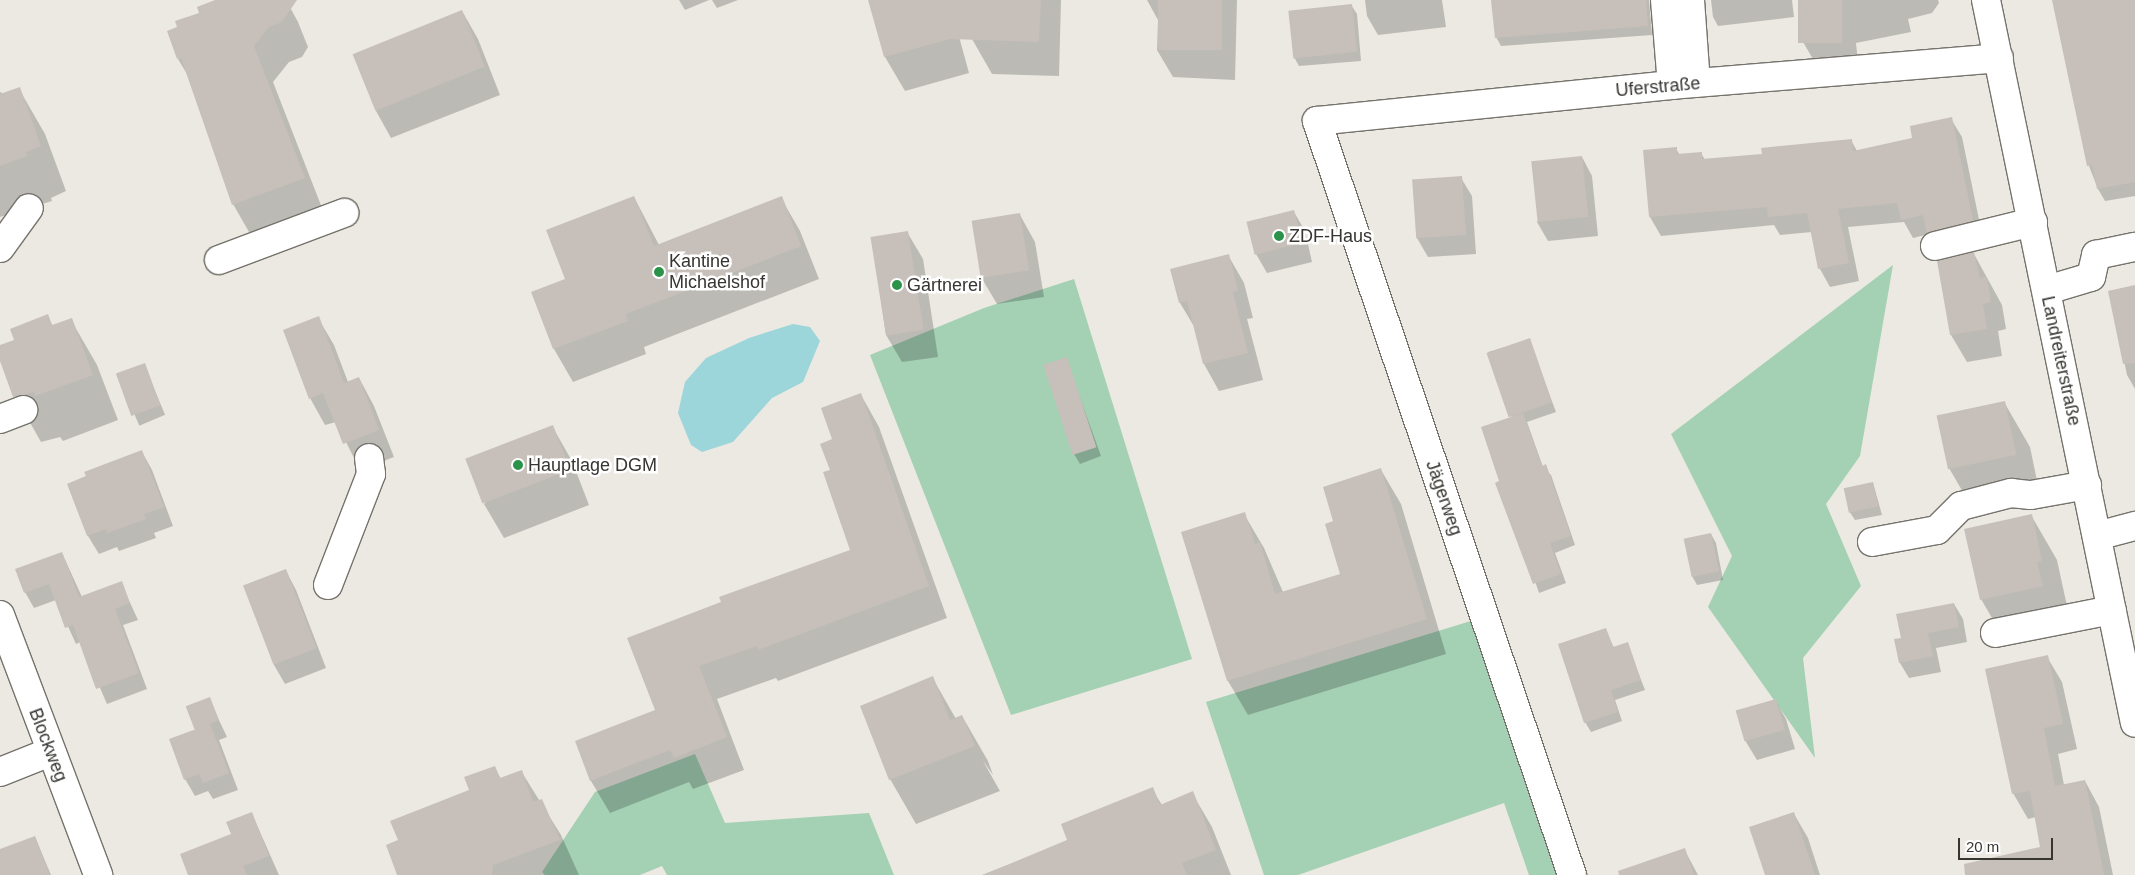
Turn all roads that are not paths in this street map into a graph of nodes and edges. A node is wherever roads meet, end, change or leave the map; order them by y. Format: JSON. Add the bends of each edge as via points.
{"nodes":[{"id":1,"x":1666,"y":0,"type":"edge"},
{"id":2,"x":1690,"y":0,"type":"edge"},
{"id":3,"x":1986,"y":0,"type":"edge"},
{"id":4,"x":1999,"y":58,"type":"junction"},
{"id":5,"x":1684,"y":84,"type":"junction"},
{"id":6,"x":1316,"y":121,"type":"joint"},
{"id":7,"x":29,"y":208,"type":"dead end"},
{"id":8,"x":344,"y":213,"type":"dead end"},
{"id":9,"x":2033,"y":222,"type":"junction"},
{"id":10,"x":1935,"y":246,"type":"dead end"},
{"id":11,"x":2135,"y":247,"type":"edge"},
{"id":12,"x":0,"y":248,"type":"edge"},
{"id":13,"x":219,"y":260,"type":"dead end"},
{"id":14,"x":2047,"y":290,"type":"junction"},
{"id":15,"x":369,"y":458,"type":"dead end"},
{"id":16,"x":2086,"y":486,"type":"junction"},
{"id":17,"x":2135,"y":526,"type":"edge"},
{"id":18,"x":2097,"y":536,"type":"junction"},
{"id":19,"x":1872,"y":542,"type":"dead end"},
{"id":20,"x":328,"y":585,"type":"dead end"},
{"id":21,"x":2112,"y":610,"type":"junction"},
{"id":22,"x":0,"y":615,"type":"edge"},
{"id":23,"x":1995,"y":633,"type":"dead end"},
{"id":24,"x":2135,"y":723,"type":"edge"},
{"id":25,"x":50,"y":752,"type":"junction"},
{"id":26,"x":0,"y":772,"type":"edge"},
{"id":27,"x":98,"y":875,"type":"edge"},
{"id":28,"x":1572,"y":875,"type":"edge"}],
"edges":[{"from":1,"to":5,"type":"street"},
{"from":2,"to":5,"type":"street"},
{"from":3,"to":4,"type":"street","name":"Landreiterstraße"},
{"from":4,"to":5,"type":"street","name":"Uferstraße"},
{"from":4,"to":9,"type":"street","name":"Landreiterstraße"},
{"from":5,"to":6,"type":"street","name":"Uferstraße"},
{"from":6,"to":28,"type":"street","name":"Jägerweg"},
{"from":7,"to":12,"type":"street"},
{"from":8,"to":13,"type":"street"},
{"from":9,"to":10,"type":"street"},
{"from":9,"to":14,"type":"street","name":"Landreiterstraße"},
{"from":11,"to":14,"type":"street","via":[[2096,255],[2091,277]]},
{"from":14,"to":16,"type":"street","name":"Landreiterstraße"},
{"from":15,"to":20,"type":"street","via":[[371,474]]},
{"from":16,"to":18,"type":"street","name":"Landreiterstraße"},
{"from":16,"to":19,"type":"street","via":[[2031,495],[2011,493],[1960,506],[1937,530]]},
{"from":17,"to":18,"type":"street"},
{"from":18,"to":21,"type":"street","name":"Landreiterstraße"},
{"from":21,"to":23,"type":"street"},
{"from":21,"to":24,"type":"street","name":"Landreiterstraße"},
{"from":22,"to":25,"type":"street","name":"Blockweg"},
{"from":25,"to":26,"type":"street"},
{"from":25,"to":27,"type":"street","name":"Blockweg"}]}
